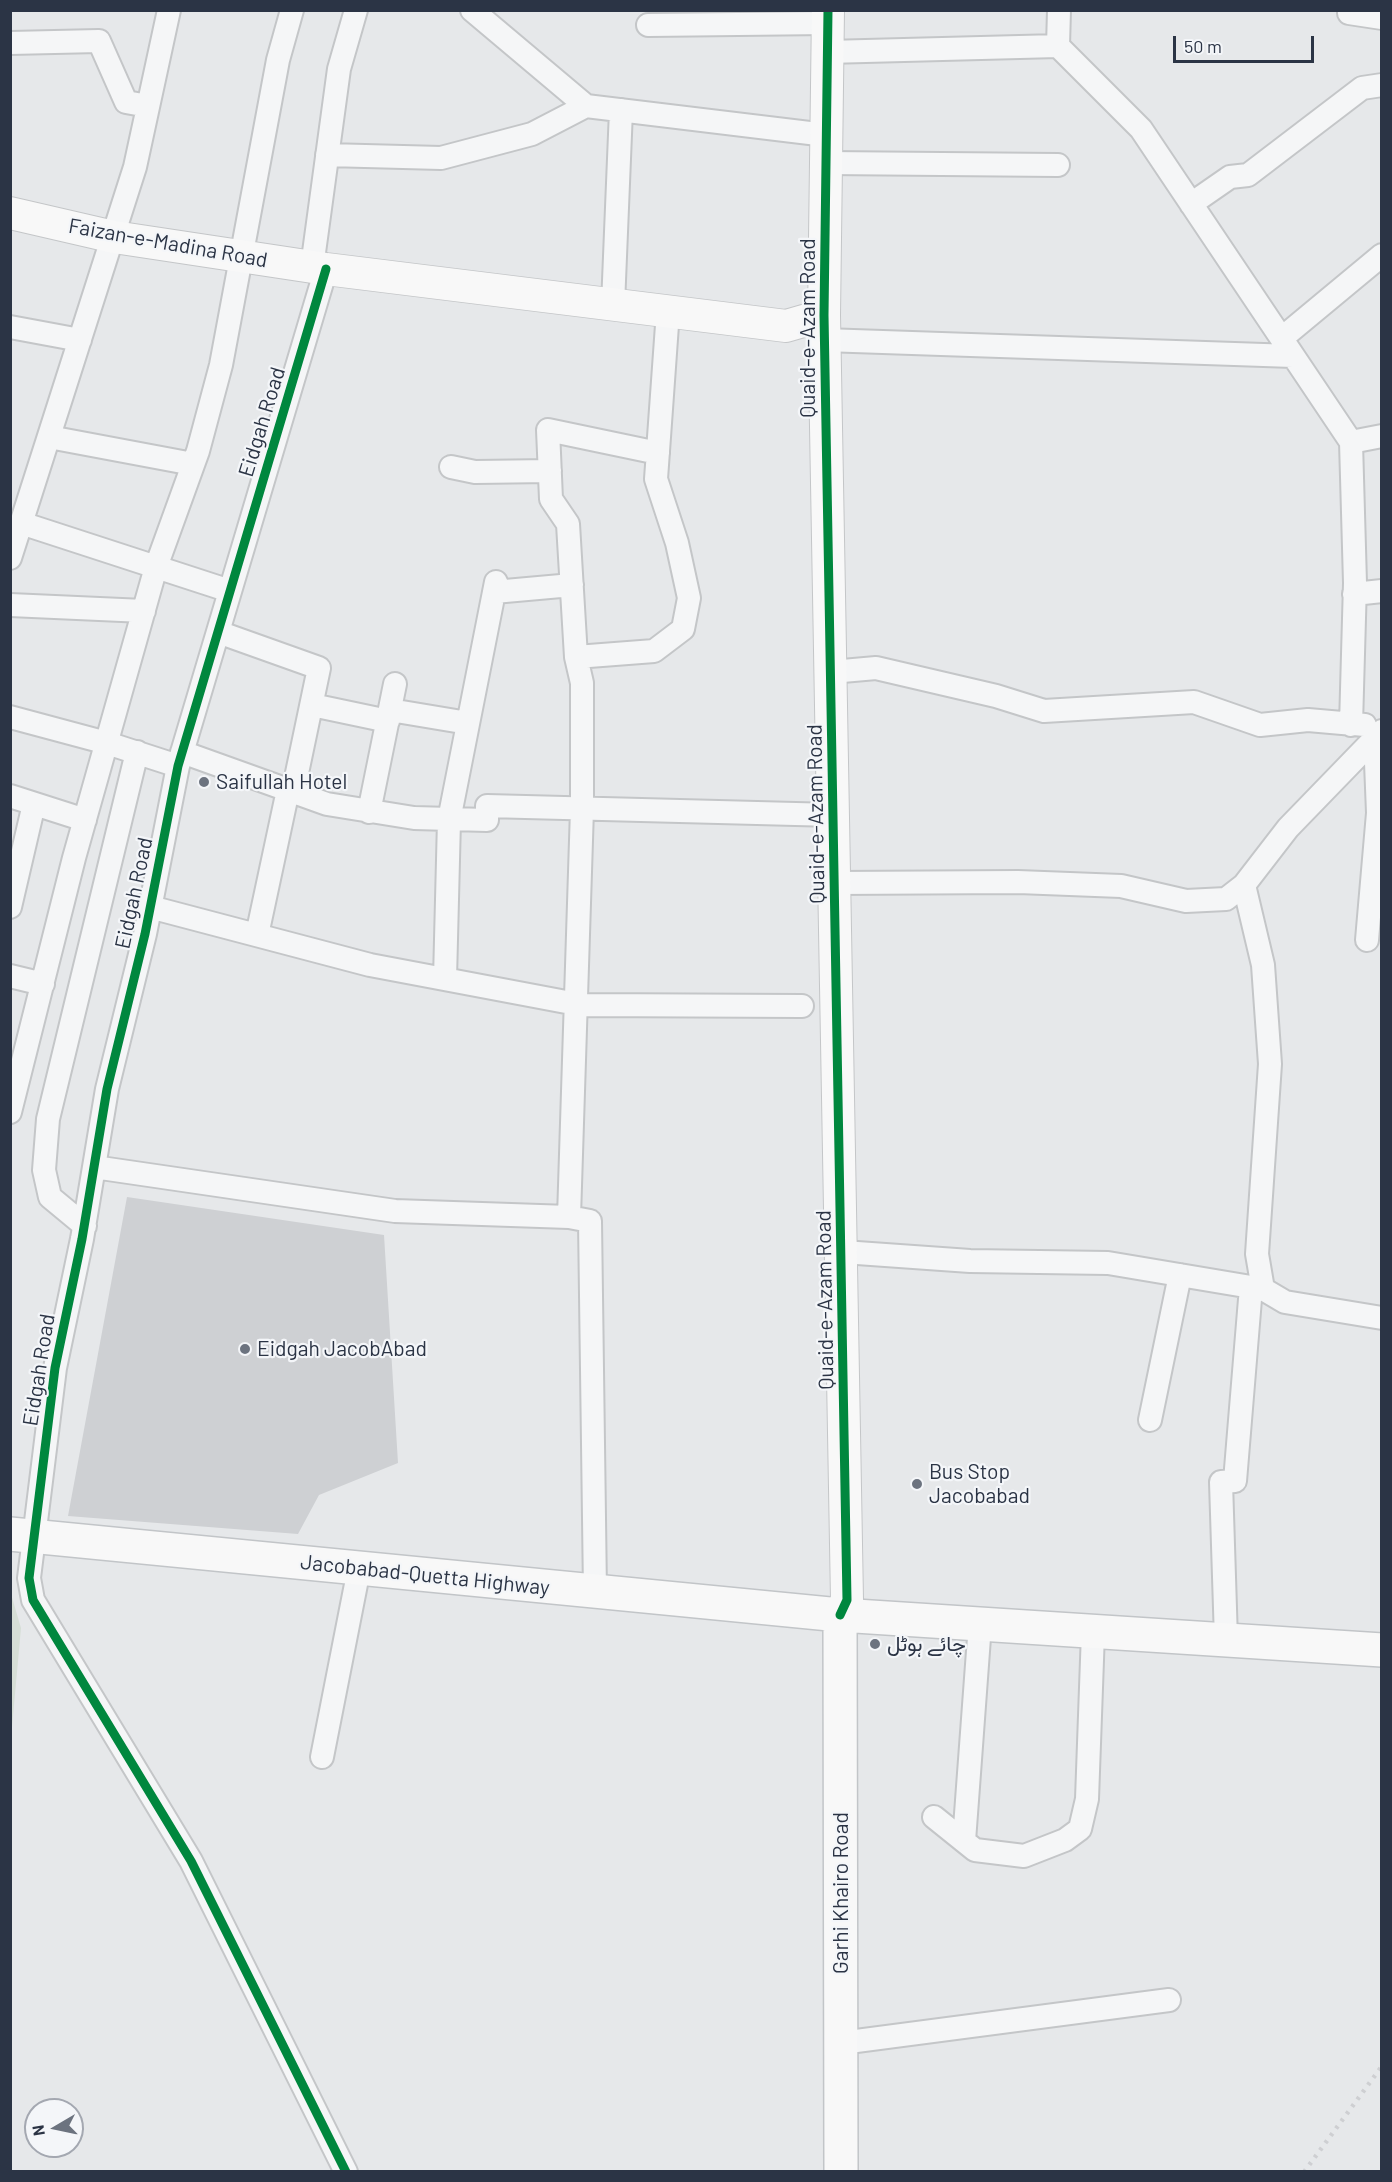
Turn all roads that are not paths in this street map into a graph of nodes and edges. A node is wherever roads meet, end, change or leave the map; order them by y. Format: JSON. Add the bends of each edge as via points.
{"nodes":[{"id":1,"x":169,"y":10,"type":"edge"},
{"id":2,"x":292,"y":10,"type":"edge"},
{"id":3,"x":356,"y":10,"type":"edge"},
{"id":4,"x":472,"y":10,"type":"edge"},
{"id":5,"x":1059,"y":10,"type":"edge"},
{"id":6,"x":1349,"y":14,"type":"dead end"},
{"id":7,"x":1382,"y":18,"type":"edge"},
{"id":8,"x":648,"y":26,"type":"dead end"},
{"id":9,"x":828,"y":28,"type":"edge"},
{"id":10,"x":10,"y":43,"type":"edge"},
{"id":11,"x":1058,"y":45,"type":"junction"},
{"id":12,"x":1382,"y":85,"type":"edge"},
{"id":13,"x":148,"y":106,"type":"junction"},
{"id":14,"x":586,"y":106,"type":"junction"},
{"id":15,"x":621,"y":110,"type":"junction"},
{"id":16,"x":826,"y":149,"type":"junction"},
{"id":17,"x":327,"y":155,"type":"junction"},
{"id":18,"x":1058,"y":165,"type":"dead end"},
{"id":19,"x":1191,"y":204,"type":"junction"},
{"id":20,"x":10,"y":213,"type":"edge"},
{"id":21,"x":114,"y":237,"type":"junction"},
{"id":22,"x":241,"y":254,"type":"junction"},
{"id":23,"x":1382,"y":255,"type":"edge"},
{"id":24,"x":319,"y":268,"type":"junction"},
{"id":25,"x":613,"y":305,"type":"junction"},
{"id":26,"x":668,"y":311,"type":"junction"},
{"id":27,"x":10,"y":327,"type":"edge"},
{"id":28,"x":824,"y":328,"type":"junction"},
{"id":29,"x":80,"y":340,"type":"junction"},
{"id":30,"x":1288,"y":347,"type":"junction"},
{"id":31,"x":49,"y":436,"type":"junction"},
{"id":32,"x":1382,"y":436,"type":"edge"},
{"id":33,"x":1351,"y":442,"type":"junction"},
{"id":34,"x":658,"y":453,"type":"junction"},
{"id":35,"x":193,"y":464,"type":"junction"},
{"id":36,"x":452,"y":467,"type":"dead end"},
{"id":37,"x":550,"y":471,"type":"junction"},
{"id":38,"x":20,"y":495,"type":"edge"},
{"id":39,"x":21,"y":523,"type":"junction"},
{"id":40,"x":10,"y":558,"type":"edge"},
{"id":41,"x":156,"y":567,"type":"junction"},
{"id":42,"x":572,"y":585,"type":"junction"},
{"id":43,"x":230,"y":591,"type":"junction"},
{"id":44,"x":1382,"y":591,"type":"edge"},
{"id":45,"x":1354,"y":594,"type":"junction"},
{"id":46,"x":10,"y":604,"type":"edge"},
{"id":47,"x":144,"y":611,"type":"junction"},
{"id":48,"x":218,"y":632,"type":"junction"},
{"id":49,"x":576,"y":657,"type":"junction"},
{"id":50,"x":831,"y":672,"type":"junction"},
{"id":51,"x":395,"y":684,"type":"dead end"},
{"id":52,"x":312,"y":705,"type":"junction"},
{"id":53,"x":389,"y":716,"type":"junction"},
{"id":54,"x":10,"y":717,"type":"edge"},
{"id":55,"x":468,"y":723,"type":"junction"},
{"id":56,"x":1351,"y":725,"type":"junction"},
{"id":57,"x":1379,"y":731,"type":"edge"},
{"id":58,"x":107,"y":743,"type":"junction"},
{"id":59,"x":137,"y":753,"type":"junction"},
{"id":60,"x":180,"y":759,"type":"junction"},
{"id":61,"x":291,"y":791,"type":"junction"},
{"id":62,"x":10,"y":796,"type":"edge"},
{"id":63,"x":34,"y":804,"type":"junction"},
{"id":64,"x":582,"y":809,"type":"junction"},
{"id":65,"x":369,"y":812,"type":"junction"},
{"id":66,"x":834,"y":815,"type":"junction"},
{"id":67,"x":85,"y":820,"type":"junction"},
{"id":68,"x":449,"y":820,"type":"junction"},
{"id":69,"x":835,"y":883,"type":"junction"},
{"id":70,"x":1244,"y":885,"type":"junction"},
{"id":71,"x":10,"y":907,"type":"edge"},
{"id":72,"x":150,"y":907,"type":"junction"},
{"id":73,"x":257,"y":935,"type":"junction"},
{"id":74,"x":1367,"y":940,"type":"dead end"},
{"id":75,"x":10,"y":976,"type":"edge"},
{"id":76,"x":445,"y":979,"type":"junction"},
{"id":77,"x":43,"y":984,"type":"junction"},
{"id":78,"x":574,"y":1003,"type":"junction"},
{"id":79,"x":802,"y":1005,"type":"dead end"},
{"id":80,"x":10,"y":1112,"type":"edge"},
{"id":81,"x":94,"y":1167,"type":"junction"},
{"id":82,"x":569,"y":1217,"type":"junction"},
{"id":83,"x":85,"y":1226,"type":"junction"},
{"id":84,"x":843,"y":1252,"type":"junction"},
{"id":85,"x":1180,"y":1275,"type":"junction"},
{"id":86,"x":1257,"y":1288,"type":"junction"},
{"id":87,"x":1382,"y":1318,"type":"edge"},
{"id":88,"x":1150,"y":1420,"type":"dead end"},
{"id":89,"x":22,"y":1535,"type":"edge"},
{"id":90,"x":359,"y":1569,"type":"junction"},
{"id":91,"x":595,"y":1592,"type":"junction"},
{"id":92,"x":840,"y":1615,"type":"junction"},
{"id":93,"x":980,"y":1624,"type":"junction"},
{"id":94,"x":1093,"y":1632,"type":"junction"},
{"id":95,"x":1226,"y":1640,"type":"junction"},
{"id":96,"x":1382,"y":1650,"type":"edge"},
{"id":97,"x":322,"y":1757,"type":"dead end"},
{"id":98,"x":934,"y":1817,"type":"dead end"},
{"id":99,"x":964,"y":1841,"type":"junction"},
{"id":100,"x":1169,"y":2000,"type":"dead end"},
{"id":101,"x":841,"y":2043,"type":"junction"},
{"id":102,"x":346,"y":2172,"type":"edge"},
{"id":103,"x":842,"y":2172,"type":"edge"}],
"edges":[{"from":1,"to":13,"type":"street"},
{"from":2,"to":22,"type":"street","via":[[278,60]]},
{"from":3,"to":17,"type":"street","name":"Eidgah Road","via":[[339,69]]},
{"from":4,"to":14,"type":"street"},
{"from":5,"to":11,"type":"street"},
{"from":6,"to":7,"type":"street"},
{"from":8,"to":9,"type":"street"},
{"from":9,"to":11,"type":"street"},
{"from":9,"to":16,"type":"street","name":"Quaid-e-Azam Road"},
{"from":10,"to":13,"type":"street","via":[[99,41],[126,102]]},
{"from":11,"to":19,"type":"street","via":[[1142,129]]},
{"from":12,"to":19,"type":"street","via":[[1362,88],[1248,175],[1230,177]]},
{"from":13,"to":21,"type":"street"},
{"from":14,"to":15,"type":"street"},
{"from":14,"to":17,"type":"street","via":[[532,134],[441,158]]},
{"from":15,"to":16,"type":"street"},
{"from":15,"to":25,"type":"street"},
{"from":16,"to":18,"type":"street"},
{"from":16,"to":28,"type":"street","name":"Quaid-e-Azam Road"},
{"from":17,"to":24,"type":"street","name":"Eidgah Road"},
{"from":19,"to":30,"type":"street"},
{"from":20,"to":21,"type":"street","name":"Faizan-e-Madina Road"},
{"from":21,"to":22,"type":"street","name":"Faizan-e-Madina Road"},
{"from":21,"to":29,"type":"street"},
{"from":22,"to":24,"type":"street","name":"Faizan-e-Madina Road"},
{"from":22,"to":35,"type":"street","via":[[221,365]]},
{"from":23,"to":30,"type":"street"},
{"from":24,"to":25,"type":"street","name":"Faizan-e-Madina Road"},
{"from":24,"to":43,"type":"street","name":"Eidgah Road"},
{"from":25,"to":26,"type":"street","name":"Faizan-e-Madina Road"},
{"from":26,"to":28,"type":"street","name":"Faizan-e-Madina Road"},
{"from":26,"to":34,"type":"street"},
{"from":27,"to":29,"type":"street"},
{"from":28,"to":30,"type":"street"},
{"from":28,"to":50,"type":"street","name":"Quaid-e-Azam Road"},
{"from":29,"to":31,"type":"street"},
{"from":30,"to":33,"type":"street"},
{"from":31,"to":35,"type":"street"},
{"from":31,"to":38,"type":"street"},
{"from":32,"to":33,"type":"street"},
{"from":33,"to":45,"type":"street"},
{"from":34,"to":37,"type":"street","via":[[548,430]]},
{"from":34,"to":49,"type":"street","via":[[656,479],[677,543],[689,598],[683,629],[654,651]]},
{"from":35,"to":41,"type":"street"},
{"from":36,"to":37,"type":"street","via":[[475,472]]},
{"from":37,"to":42,"type":"street","via":[[551,499],[568,525]]},
{"from":38,"to":39,"type":"street"},
{"from":39,"to":40,"type":"street"},
{"from":39,"to":41,"type":"street"},
{"from":41,"to":43,"type":"street"},
{"from":41,"to":47,"type":"street"},
{"from":42,"to":49,"type":"street"},
{"from":42,"to":55,"type":"street","via":[[495,587]]},
{"from":43,"to":48,"type":"street","name":"Eidgah Road"},
{"from":44,"to":45,"type":"street"},
{"from":45,"to":56,"type":"street"},
{"from":46,"to":47,"type":"street"},
{"from":47,"to":58,"type":"street"},
{"from":48,"to":52,"type":"street","via":[[319,668]]},
{"from":48,"to":60,"type":"street","name":"Eidgah Road"},
{"from":49,"to":64,"type":"street","via":[[582,683]]},
{"from":50,"to":56,"type":"street","via":[[876,668],[1044,711],[1194,702],[1260,725],[1308,720]]},
{"from":50,"to":66,"type":"street","name":"Quaid-e-Azam Road"},
{"from":51,"to":53,"type":"street"},
{"from":52,"to":53,"type":"street"},
{"from":52,"to":61,"type":"street"},
{"from":53,"to":55,"type":"street"},
{"from":53,"to":65,"type":"street"},
{"from":54,"to":58,"type":"street"},
{"from":55,"to":68,"type":"street"},
{"from":56,"to":57,"type":"street"},
{"from":57,"to":70,"type":"street","via":[[1288,828]]},
{"from":57,"to":74,"type":"street","via":[[1378,813]]},
{"from":58,"to":59,"type":"street"},
{"from":58,"to":67,"type":"street"},
{"from":59,"to":60,"type":"street"},
{"from":59,"to":83,"type":"street","via":[[48,1119],[44,1170],[50,1197]]},
{"from":60,"to":61,"type":"street"},
{"from":60,"to":72,"type":"street","name":"Eidgah Road"},
{"from":61,"to":65,"type":"street","via":[[327,804]]},
{"from":61,"to":73,"type":"street"},
{"from":62,"to":63,"type":"street"},
{"from":63,"to":67,"type":"street"},
{"from":63,"to":71,"type":"street"},
{"from":64,"to":66,"type":"street"},
{"from":64,"to":68,"type":"street","via":[[487,806],[487,820]]},
{"from":64,"to":78,"type":"street"},
{"from":65,"to":68,"type":"street"},
{"from":66,"to":69,"type":"street","name":"Quaid-e-Azam Road"},
{"from":67,"to":77,"type":"street"},
{"from":68,"to":76,"type":"street"},
{"from":69,"to":70,"type":"street","via":[[1121,886],[1186,902],[1226,899]]},
{"from":69,"to":84,"type":"street","name":"Quaid-e-Azam Road"},
{"from":70,"to":86,"type":"street","via":[[1263,965],[1270,1064]]},
{"from":72,"to":73,"type":"street"},
{"from":72,"to":81,"type":"street","name":"Eidgah Road","via":[[107,1089]]},
{"from":73,"to":76,"type":"street","via":[[370,965]]},
{"from":75,"to":77,"type":"street"},
{"from":76,"to":78,"type":"street"},
{"from":77,"to":80,"type":"street"},
{"from":78,"to":79,"type":"street"},
{"from":78,"to":82,"type":"street"},
{"from":81,"to":82,"type":"street","via":[[394,1211]]},
{"from":81,"to":83,"type":"street","name":"Eidgah Road"},
{"from":82,"to":91,"type":"street","via":[[590,1221]]},
{"from":83,"to":89,"type":"street","name":"Eidgah Road"},
{"from":84,"to":85,"type":"street","via":[[970,1261],[1108,1263]]},
{"from":84,"to":92,"type":"street","name":"Quaid-e-Azam Road","via":[[847,1600]]},
{"from":85,"to":86,"type":"street"},
{"from":85,"to":88,"type":"street"},
{"from":86,"to":87,"type":"street","via":[[1285,1302]]},
{"from":86,"to":95,"type":"street","via":[[1235,1481],[1221,1482]]},
{"from":89,"to":90,"type":"main road","name":"Jacobabad-Quetta Highway"},
{"from":89,"to":102,"type":"street","name":"Eidgah Road","via":[[33,1600],[191,1861]]},
{"from":90,"to":91,"type":"main road","name":"Jacobabad-Quetta Highway"},
{"from":90,"to":97,"type":"street"},
{"from":91,"to":92,"type":"main road","name":"Jacobabad-Quetta Highway"},
{"from":92,"to":93,"type":"main road","name":"Jacobabad-Quetta Highway"},
{"from":92,"to":101,"type":"main road","name":"Garhi Khairo Road"},
{"from":93,"to":94,"type":"main road","name":"Jacobabad-Quetta Highway"},
{"from":93,"to":99,"type":"street"},
{"from":94,"to":95,"type":"main road","name":"Jacobabad-Quetta Highway"},
{"from":94,"to":99,"type":"street","via":[[1087,1799],[1080,1829],[1065,1840],[1024,1856],[975,1850]]},
{"from":95,"to":96,"type":"main road","name":"Jacobabad-Quetta Highway"},
{"from":98,"to":99,"type":"street"},
{"from":100,"to":101,"type":"street"},
{"from":101,"to":103,"type":"main road","name":"Garhi Khairo Road"}]}
